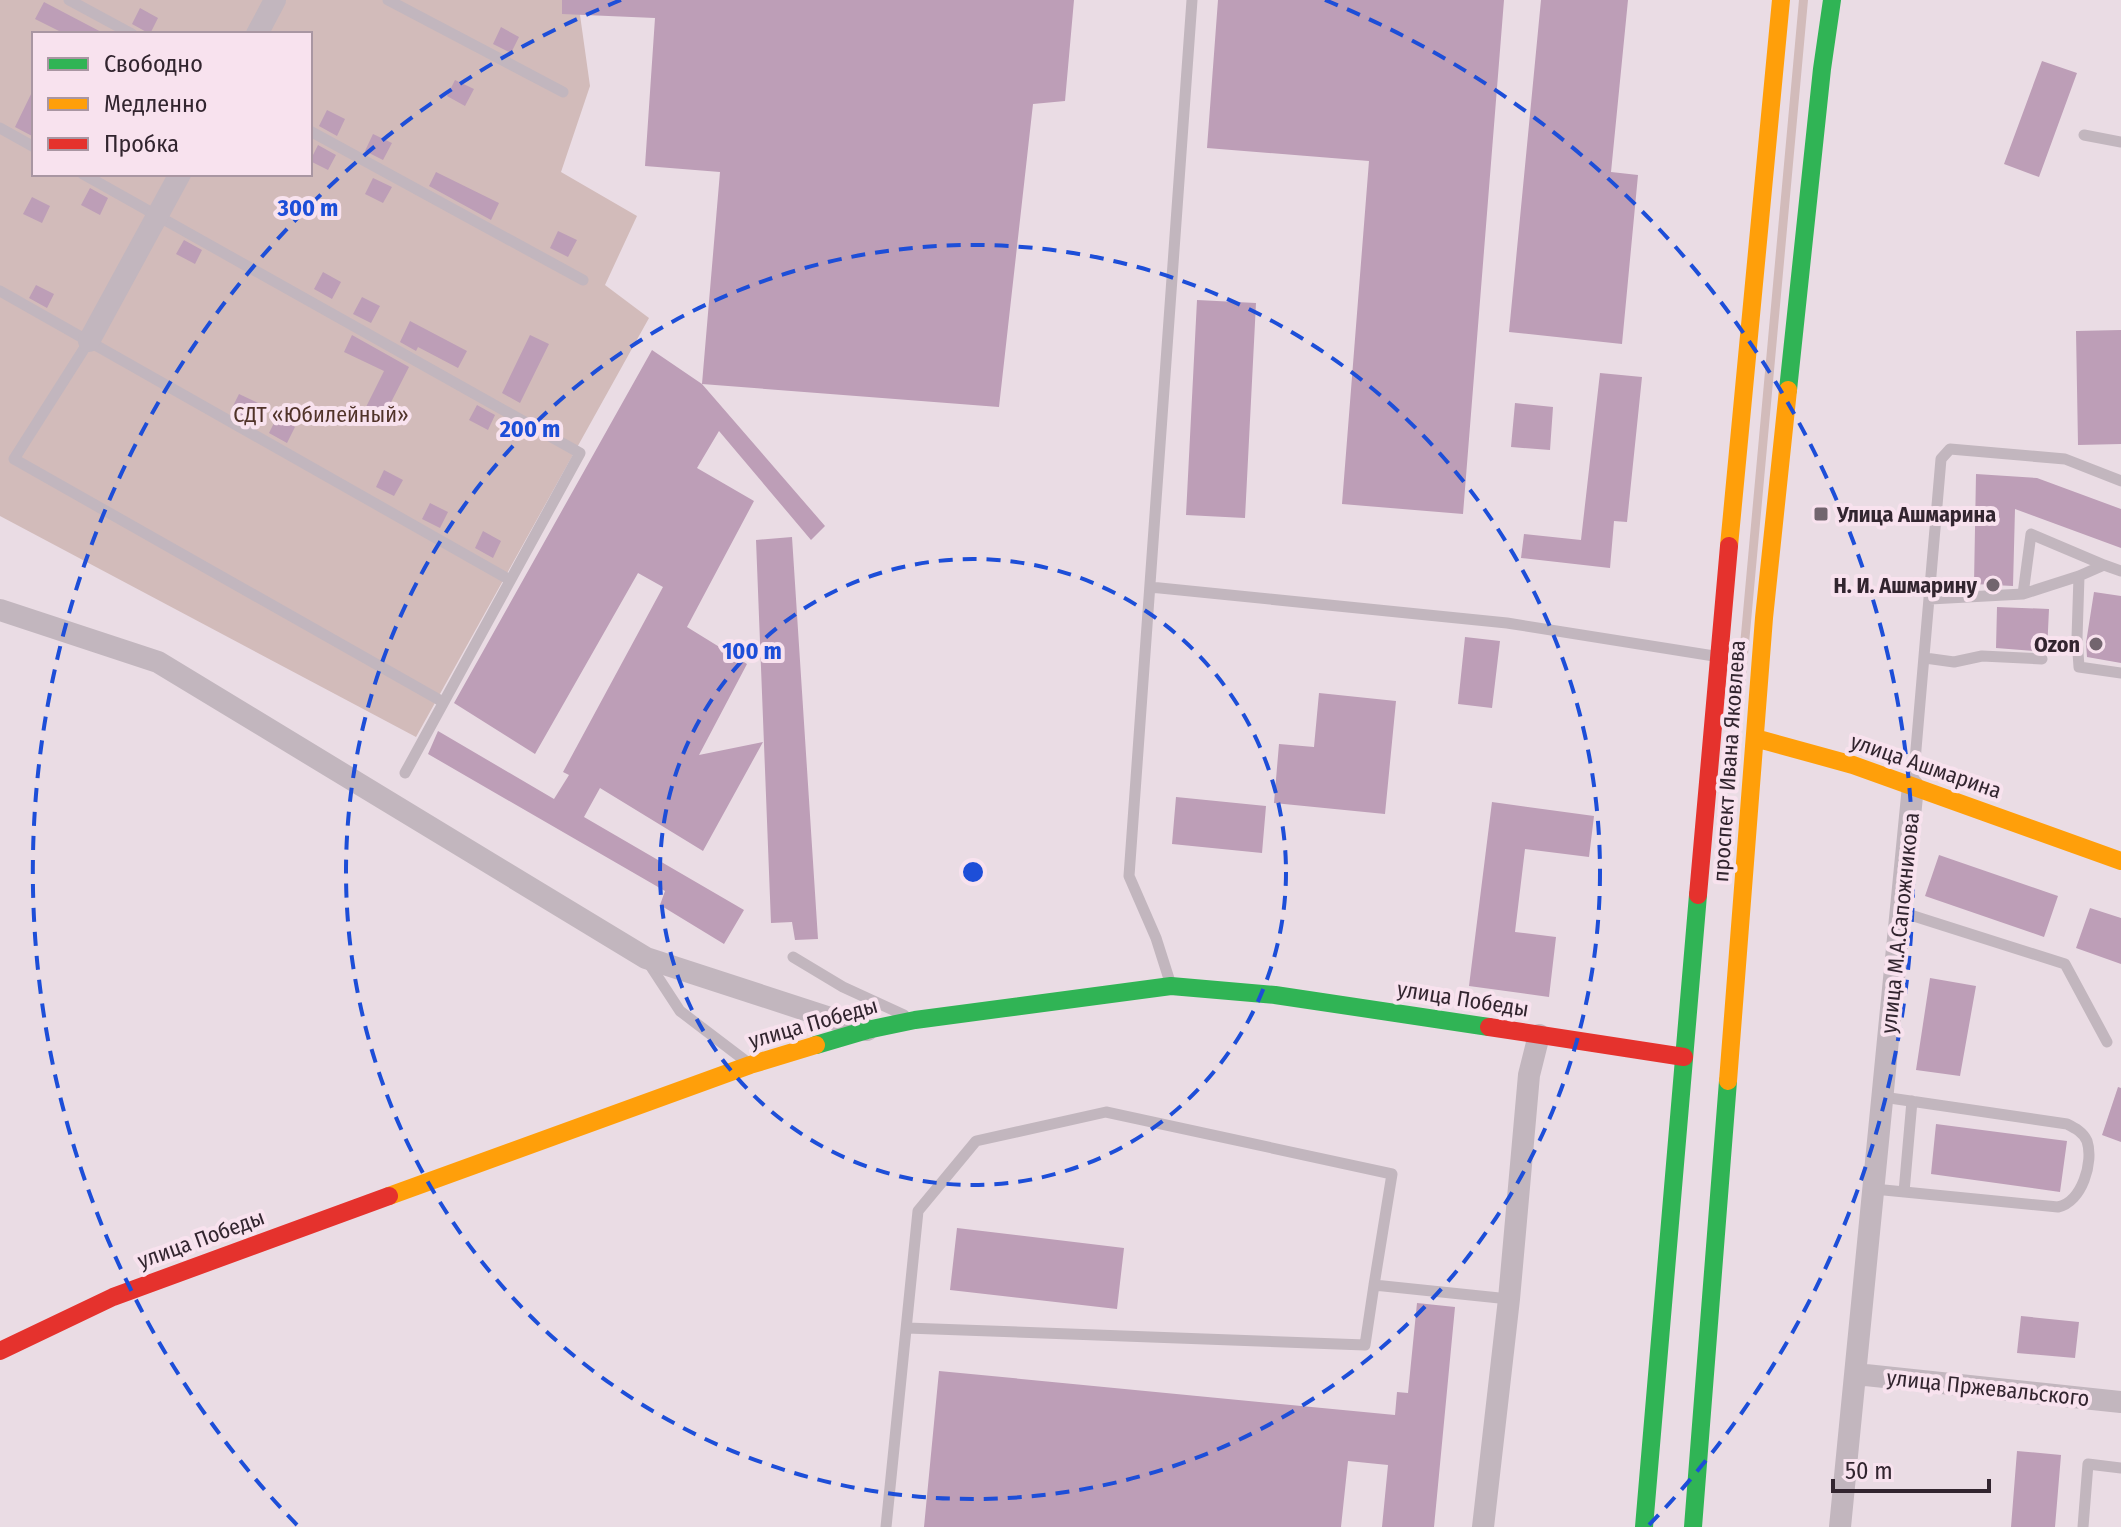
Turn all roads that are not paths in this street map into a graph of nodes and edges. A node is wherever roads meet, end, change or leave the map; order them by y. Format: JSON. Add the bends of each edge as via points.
{"nodes":[{"id":1,"x":69,"y":0,"type":"edge"},
{"id":2,"x":275,"y":0,"type":"edge"},
{"id":3,"x":388,"y":0,"type":"edge"},
{"id":4,"x":1192,"y":0,"type":"edge"},
{"id":5,"x":1781,"y":0,"type":"edge"},
{"id":6,"x":1832,"y":0,"type":"edge"},
{"id":7,"x":128,"y":32,"type":"edge"},
{"id":8,"x":258,"y":32,"type":"edge"},
{"id":9,"x":563,"y":92,"type":"dead end"},
{"id":10,"x":0,"y":128,"type":"edge"},
{"id":11,"x":312,"y":132,"type":"edge"},
{"id":12,"x":2084,"y":135,"type":"dead end"},
{"id":13,"x":2121,"y":142,"type":"edge"},
{"id":14,"x":32,"y":146,"type":"edge"},
{"id":15,"x":87,"y":176,"type":"edge"},
{"id":16,"x":179,"y":176,"type":"edge"},
{"id":17,"x":158,"y":215,"type":"junction"},
{"id":18,"x":583,"y":280,"type":"dead end"},
{"id":19,"x":0,"y":291,"type":"edge"},
{"id":20,"x":89,"y":341,"type":"junction"},
{"id":21,"x":2121,"y":481,"type":"edge"},
{"id":22,"x":2104,"y":565,"type":"junction"},
{"id":23,"x":2121,"y":571,"type":"edge"},
{"id":24,"x":2079,"y":576,"type":"junction"},
{"id":25,"x":510,"y":580,"type":"junction"},
{"id":26,"x":1150,"y":587,"type":"junction"},
{"id":27,"x":2023,"y":594,"type":"junction"},
{"id":28,"x":1930,"y":599,"type":"junction"},
{"id":29,"x":0,"y":610,"type":"edge"},
{"id":30,"x":1718,"y":656,"type":"junction"},
{"id":31,"x":1925,"y":658,"type":"junction"},
{"id":32,"x":2042,"y":659,"type":"dead end"},
{"id":33,"x":2121,"y":673,"type":"edge"},
{"id":34,"x":443,"y":702,"type":"junction"},
{"id":35,"x":1734,"y":733,"type":"junction"},
{"id":36,"x":405,"y":773,"type":"dead end"},
{"id":37,"x":1913,"y":786,"type":"junction"},
{"id":38,"x":2121,"y":861,"type":"edge"},
{"id":39,"x":1901,"y":912,"type":"junction"},
{"id":40,"x":793,"y":957,"type":"dead end"},
{"id":41,"x":646,"y":958,"type":"junction"},
{"id":42,"x":1171,"y":986,"type":"junction"},
{"id":43,"x":915,"y":1020,"type":"junction"},
{"id":44,"x":867,"y":1030,"type":"junction"},
{"id":45,"x":1539,"y":1035,"type":"junction"},
{"id":46,"x":2107,"y":1042,"type":"dead end"},
{"id":47,"x":1684,"y":1057,"type":"junction"},
{"id":48,"x":750,"y":1065,"type":"junction"},
{"id":49,"x":1883,"y":1097,"type":"junction"},
{"id":50,"x":1912,"y":1101,"type":"junction"},
{"id":51,"x":1874,"y":1189,"type":"junction"},
{"id":52,"x":1904,"y":1192,"type":"junction"},
{"id":53,"x":1374,"y":1285,"type":"junction"},
{"id":54,"x":1509,"y":1299,"type":"junction"},
{"id":55,"x":907,"y":1328,"type":"junction"},
{"id":56,"x":0,"y":1351,"type":"edge"},
{"id":57,"x":1856,"y":1374,"type":"junction"},
{"id":58,"x":2121,"y":1402,"type":"edge"},
{"id":59,"x":2121,"y":1468,"type":"edge"},
{"id":60,"x":886,"y":1527,"type":"edge"},
{"id":61,"x":1483,"y":1527,"type":"edge"},
{"id":62,"x":1644,"y":1527,"type":"edge"},
{"id":63,"x":1693,"y":1527,"type":"edge"},
{"id":64,"x":1840,"y":1527,"type":"edge"},
{"id":65,"x":2083,"y":1527,"type":"edge"}],
"edges":[{"from":1,"to":7,"type":"lane"},
{"from":2,"to":8,"type":"street"},
{"from":3,"to":9,"type":"lane"},
{"from":4,"to":26,"type":"lane"},
{"from":5,"to":30,"type":"main road","name":"проспект Ивана Яковлева"},
{"from":6,"to":35,"type":"main road","name":"проспект Ивана Яковлева","via":[[1764,618]]},
{"from":10,"to":14,"type":"lane"},
{"from":11,"to":18,"type":"lane"},
{"from":12,"to":13,"type":"lane"},
{"from":15,"to":17,"type":"lane"},
{"from":16,"to":17,"type":"street"},
{"from":17,"to":20,"type":"street"},
{"from":17,"to":25,"type":"lane","via":[[580,453]]},
{"from":19,"to":20,"type":"lane"},
{"from":20,"to":25,"type":"lane"},
{"from":20,"to":34,"type":"lane","via":[[14,459]]},
{"from":21,"to":28,"type":"lane","name":"улица М.А.Сапожникова","via":[[2065,459],[1950,449],[1941,459]]},
{"from":22,"to":23,"type":"lane"},
{"from":22,"to":24,"type":"lane"},
{"from":22,"to":27,"type":"lane","via":[[2031,534]]},
{"from":24,"to":27,"type":"lane"},
{"from":24,"to":33,"type":"lane","via":[[2079,667]]},
{"from":25,"to":34,"type":"lane"},
{"from":26,"to":30,"type":"lane","via":[[1507,623]]},
{"from":26,"to":42,"type":"lane","via":[[1129,876]]},
{"from":27,"to":28,"type":"lane"},
{"from":28,"to":31,"type":"lane","name":"улица М.А.Сапожникова"},
{"from":29,"to":41,"type":"street","via":[[158,662]]},
{"from":30,"to":35,"type":"main road","name":"проспект Ивана Яковлева"},
{"from":31,"to":32,"type":"lane"},
{"from":31,"to":37,"type":"lane","name":"улица М.А.Сапожникова"},
{"from":34,"to":36,"type":"lane"},
{"from":35,"to":37,"type":"main road","name":"улица Ашмарина"},
{"from":35,"to":47,"type":"main road","name":"проспект Ивана Яковлева"},
{"from":35,"to":63,"type":"main road","name":"проспект Ивана Яковлева"},
{"from":37,"to":38,"type":"main road","name":"улица Ашмарина"},
{"from":37,"to":39,"type":"street","name":"улица М.А.Сапожникова"},
{"from":39,"to":46,"type":"lane","via":[[2065,964]]},
{"from":39,"to":49,"type":"street","name":"улица М.А.Сапожникова"},
{"from":40,"to":43,"type":"lane"},
{"from":41,"to":44,"type":"street"},
{"from":41,"to":48,"type":"lane","via":[[680,1011]]},
{"from":42,"to":43,"type":"main road","name":"улица Победы"},
{"from":42,"to":45,"type":"main road","name":"улица Победы","via":[[1275,995]]},
{"from":43,"to":44,"type":"main road","name":"улица Победы"},
{"from":44,"to":48,"type":"main road","name":"улица Победы"},
{"from":45,"to":47,"type":"main road","name":"улица Победы"},
{"from":45,"to":54,"type":"street","via":[[1529,1075]]},
{"from":47,"to":62,"type":"main road","name":"проспект Ивана Яковлева"},
{"from":48,"to":56,"type":"main road","name":"улица Победы","via":[[113,1297]]},
{"from":49,"to":50,"type":"lane"},
{"from":49,"to":51,"type":"street","name":"улица М.А.Сапожникова"},
{"from":50,"to":52,"type":"lane"},
{"from":50,"to":52,"type":"lane","via":[[2067,1124],[2086,1140],[2087,1162],[2081,1191],[2058,1207]]},
{"from":51,"to":52,"type":"lane"},
{"from":51,"to":57,"type":"street","name":"улица М.А.Сапожникова"},
{"from":53,"to":54,"type":"lane"},
{"from":53,"to":55,"type":"lane","via":[[1365,1345]]},
{"from":53,"to":55,"type":"lane","via":[[1392,1174],[1106,1112],[976,1141],[918,1211]]},
{"from":54,"to":61,"type":"street"},
{"from":55,"to":60,"type":"lane"},
{"from":57,"to":58,"type":"street","name":"улица Пржевальского"},
{"from":57,"to":64,"type":"street","name":"улица М.А.Сапожникова"},
{"from":59,"to":65,"type":"lane","via":[[2088,1464]]}]}
